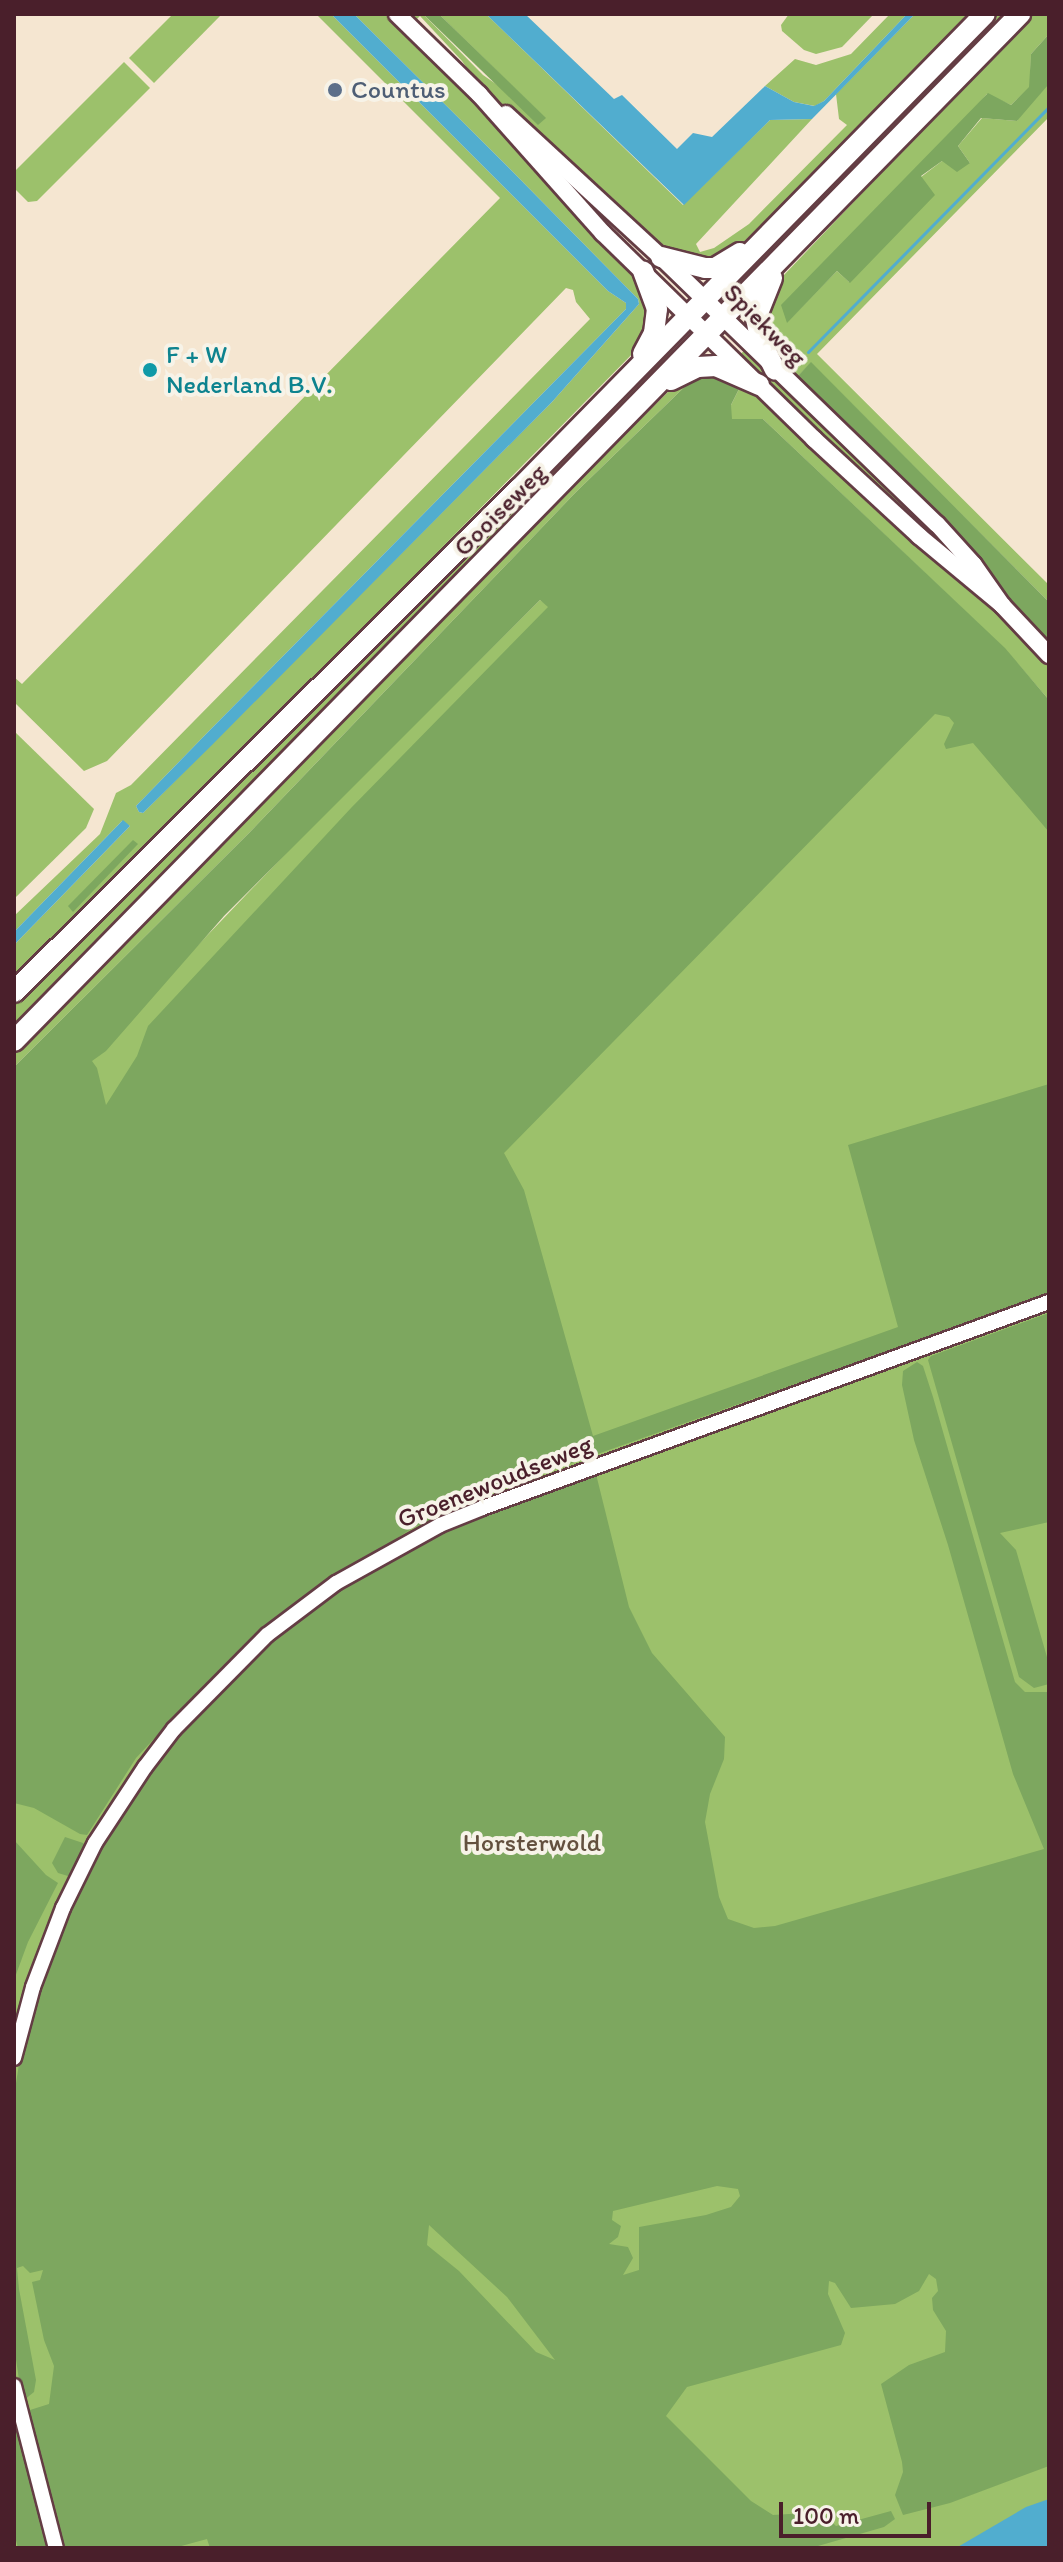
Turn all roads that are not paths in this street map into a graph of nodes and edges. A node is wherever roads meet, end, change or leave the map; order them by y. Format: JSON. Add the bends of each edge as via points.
{"nodes":[{"id":1,"x":397,"y":14,"type":"edge"},
{"id":2,"x":985,"y":14,"type":"edge"},
{"id":3,"x":1020,"y":14,"type":"edge"},
{"id":4,"x":479,"y":94,"type":"junction"},
{"id":5,"x":761,"y":242,"type":"junction"},
{"id":6,"x":661,"y":257,"type":"junction"},
{"id":7,"x":782,"y":260,"type":"junction"},
{"id":8,"x":643,"y":271,"type":"junction"},
{"id":9,"x":705,"y":299,"type":"junction"},
{"id":10,"x":689,"y":315,"type":"junction"},
{"id":11,"x":724,"y":320,"type":"junction"},
{"id":12,"x":708,"y":335,"type":"junction"},
{"id":13,"x":636,"y":369,"type":"junction"},
{"id":14,"x":775,"y":370,"type":"junction"},
{"id":15,"x":759,"y":385,"type":"junction"},
{"id":16,"x":657,"y":387,"type":"junction"},
{"id":17,"x":1002,"y":605,"type":"junction"},
{"id":18,"x":1049,"y":655,"type":"edge"},
{"id":19,"x":14,"y":992,"type":"edge"},
{"id":20,"x":14,"y":1041,"type":"edge"},
{"id":21,"x":1049,"y":1302,"type":"edge"},
{"id":22,"x":14,"y":2058,"type":"edge"},
{"id":23,"x":14,"y":2386,"type":"edge"},
{"id":24,"x":56,"y":2548,"type":"edge"}],
"edges":[{"from":1,"to":4,"type":"main road","name":"Spiekweg"},
{"from":2,"to":5,"type":"highway","name":"Gooiseweg"},
{"from":3,"to":7,"type":"highway","name":"Gooiseweg"},
{"from":4,"to":6,"type":"main road","name":"Spiekweg","via":[[528,131]]},
{"from":4,"to":8,"type":"main road","name":"Spiekweg"},
{"from":5,"to":6,"type":"highway","via":[[715,268],[693,268]]},
{"from":5,"to":9,"type":"highway","name":"Gooiseweg"},
{"from":6,"to":9,"type":"main road","name":"Spiekweg"},
{"from":7,"to":11,"type":"highway","name":"Gooiseweg"},
{"from":7,"to":14,"type":"highway","via":[[756,318]]},
{"from":8,"to":10,"type":"main road","name":"Spiekweg"},
{"from":8,"to":13,"type":"highway","via":[[656,299],[657,320]]},
{"from":9,"to":10,"type":"highway","name":"Gooiseweg"},
{"from":9,"to":11,"type":"main road","name":"Spiekweg"},
{"from":10,"to":12,"type":"main road","name":"Spiekweg"},
{"from":10,"to":13,"type":"highway","name":"Gooiseweg"},
{"from":11,"to":12,"type":"highway","name":"Gooiseweg"},
{"from":11,"to":14,"type":"main road","name":"Spiekweg"},
{"from":12,"to":15,"type":"main road","name":"Spiekweg"},
{"from":12,"to":16,"type":"highway","name":"Gooiseweg"},
{"from":13,"to":19,"type":"highway","name":"Gooiseweg"},
{"from":14,"to":17,"type":"main road","name":"Spiekweg","via":[[937,524]]},
{"from":15,"to":16,"type":"highway","via":[[725,368],[707,366]]},
{"from":15,"to":17,"type":"main road","name":"Spiekweg","via":[[872,495]]},
{"from":16,"to":20,"type":"highway","name":"Gooiseweg"},
{"from":17,"to":18,"type":"main road","name":"Spiekweg"},
{"from":21,"to":22,"type":"street","name":"Groenewoudseweg","via":[[482,1508],[440,1525],[336,1583],[267,1635],[174,1729],[145,1767],[95,1843],[63,1908]]},
{"from":23,"to":24,"type":"street"}]}
